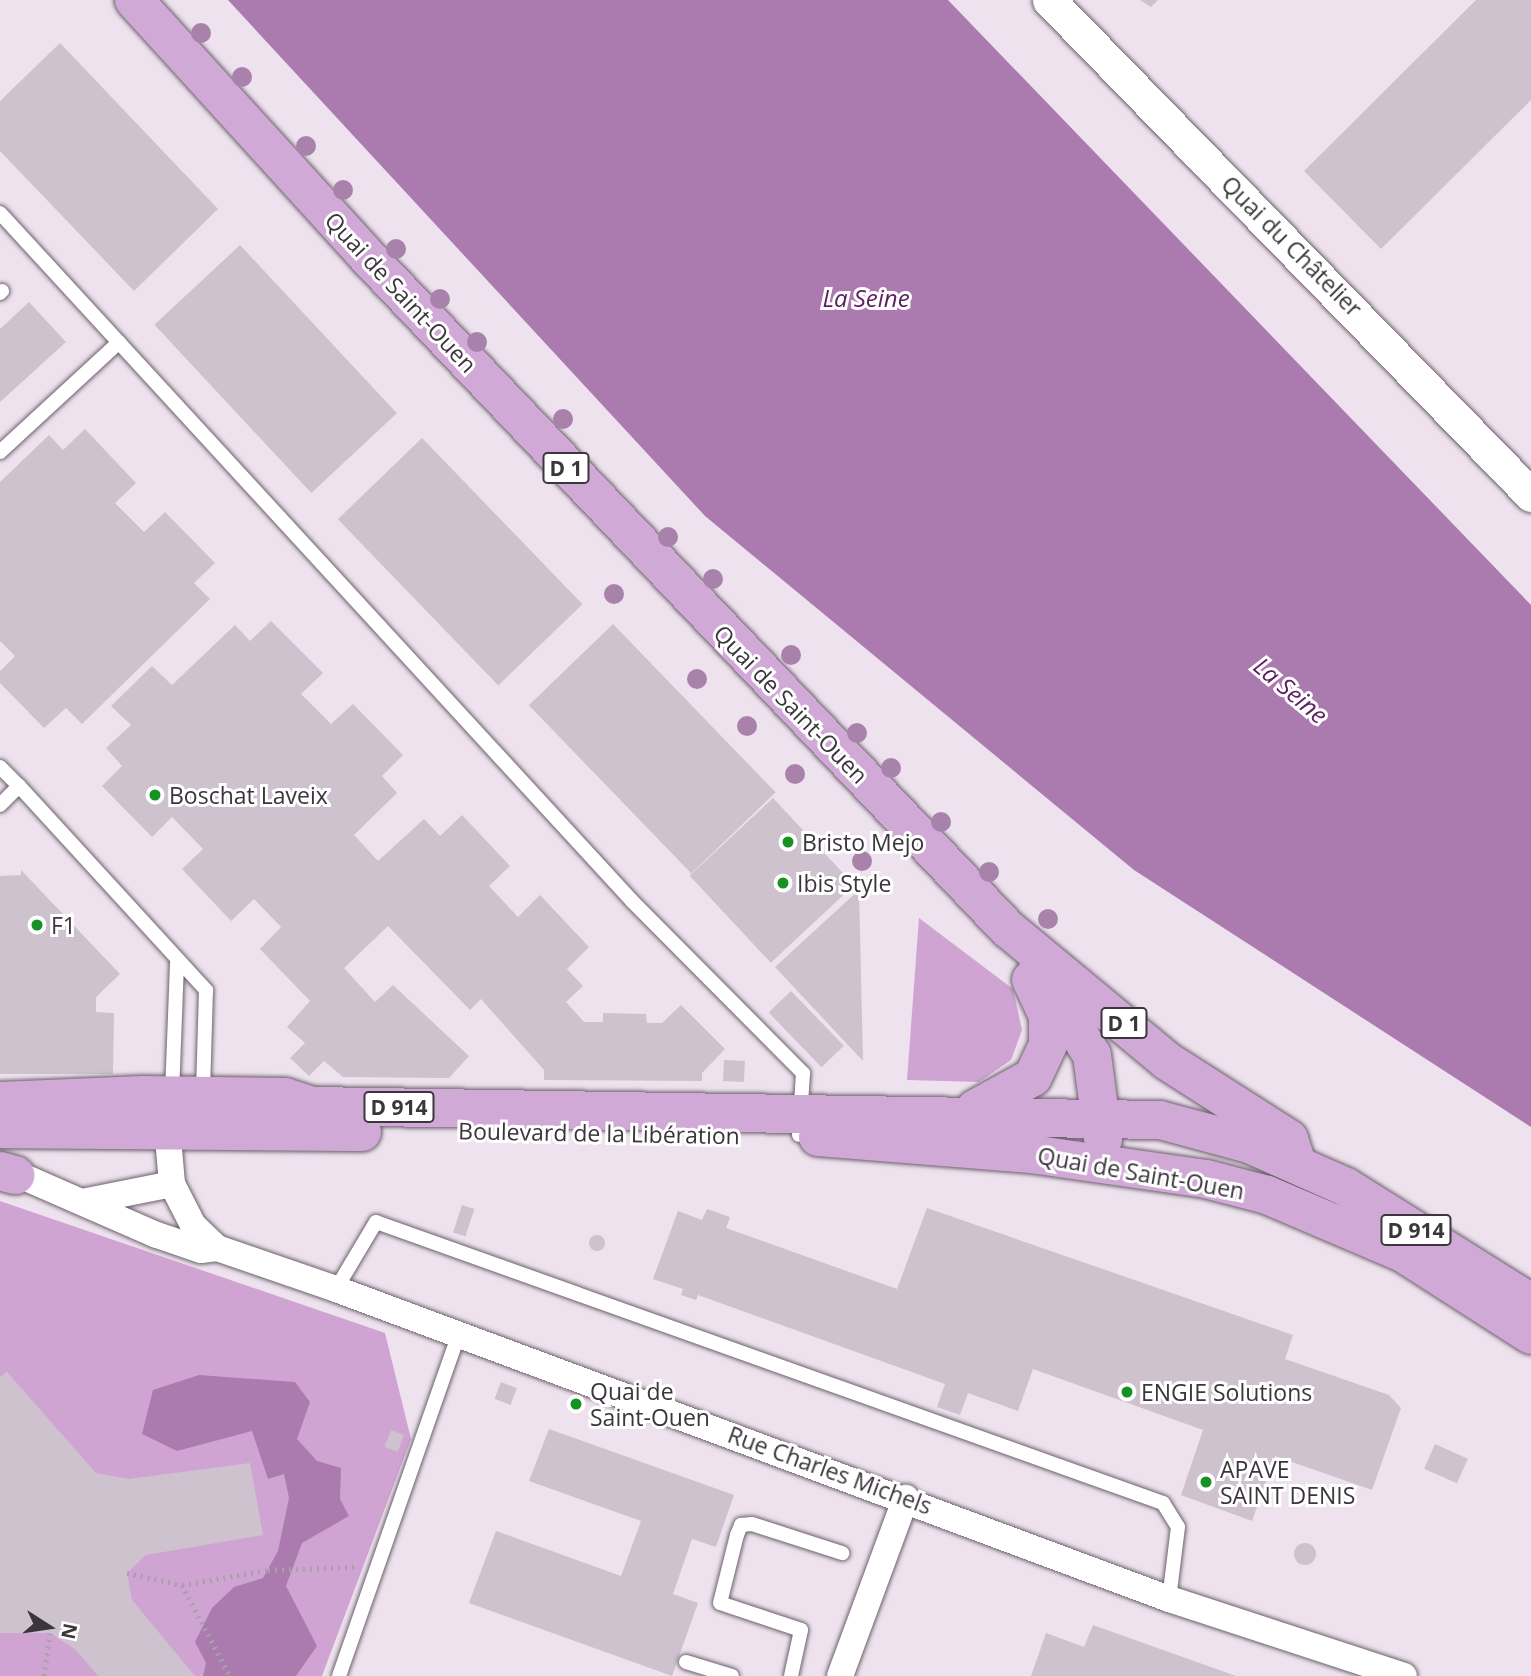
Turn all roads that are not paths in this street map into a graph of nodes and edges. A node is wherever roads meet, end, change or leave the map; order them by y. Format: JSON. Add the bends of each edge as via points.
{"nodes":[{"id":1,"x":134,"y":0,"type":"edge"},
{"id":2,"x":1049,"y":0,"type":"edge"},
{"id":3,"x":0,"y":212,"type":"edge"},
{"id":4,"x":119,"y":342,"type":"junction"},
{"id":5,"x":0,"y":452,"type":"edge"},
{"id":6,"x":1531,"y":495,"type":"edge"},
{"id":7,"x":0,"y":767,"type":"edge"},
{"id":8,"x":19,"y":786,"type":"junction"},
{"id":9,"x":0,"y":805,"type":"edge"},
{"id":10,"x":1007,"y":928,"type":"junction"},
{"id":11,"x":177,"y":962,"type":"junction"},
{"id":12,"x":1167,"y":1061,"type":"junction"},
{"id":13,"x":0,"y":1101,"type":"edge"},
{"id":14,"x":174,"y":1106,"type":"junction"},
{"id":15,"x":968,"y":1112,"type":"junction"},
{"id":16,"x":0,"y":1115,"type":"edge"},
{"id":17,"x":1104,"y":1115,"type":"junction"},
{"id":18,"x":1160,"y":1120,"type":"junction"},
{"id":19,"x":799,"y":1124,"type":"junction"},
{"id":20,"x":0,"y":1129,"type":"edge"},
{"id":21,"x":1297,"y":1163,"type":"junction"},
{"id":22,"x":1102,"y":1164,"type":"junction"},
{"id":23,"x":5,"y":1170,"type":"edge"},
{"id":24,"x":1152,"y":1170,"type":"junction"},
{"id":25,"x":172,"y":1184,"type":"junction"},
{"id":26,"x":87,"y":1201,"type":"junction"},
{"id":27,"x":217,"y":1248,"type":"junction"},
{"id":28,"x":336,"y":1289,"type":"junction"},
{"id":29,"x":1531,"y":1303,"type":"edge"},
{"id":30,"x":459,"y":1334,"type":"junction"},
{"id":31,"x":1531,"y":1335,"type":"edge"},
{"id":32,"x":905,"y":1498,"type":"junction"},
{"id":33,"x":842,"y":1553,"type":"dead end"},
{"id":34,"x":1169,"y":1599,"type":"junction"},
{"id":35,"x":686,"y":1662,"type":"dead end"},
{"id":36,"x":339,"y":1676,"type":"edge"},
{"id":37,"x":732,"y":1676,"type":"edge"},
{"id":38,"x":791,"y":1676,"type":"edge"},
{"id":39,"x":840,"y":1676,"type":"edge"},
{"id":40,"x":1404,"y":1676,"type":"edge"}],
"edges":[{"from":1,"to":10,"type":"main road","name":"Quai de Saint-Ouen","number":"D 1","via":[[363,252]]},
{"from":2,"to":6,"type":"street","name":"Quai du Châtelier"},
{"from":3,"to":4,"type":"lane"},
{"from":4,"to":5,"type":"lane"},
{"from":4,"to":19,"type":"lane","via":[[632,901],[803,1073]]},
{"from":7,"to":8,"type":"lane"},
{"from":8,"to":9,"type":"lane"},
{"from":8,"to":11,"type":"lane"},
{"from":10,"to":12,"type":"main road","name":"Quai de Saint-Ouen","number":"D 1"},
{"from":10,"to":15,"type":"main road","via":[[1048,1016],[1048,1045],[1033,1077]]},
{"from":10,"to":17,"type":"main road","number":"D 1","via":[[1072,1014],[1092,1055]]},
{"from":11,"to":14,"type":"lane"},
{"from":11,"to":14,"type":"lane","via":[[206,990]]},
{"from":12,"to":18,"type":"main road","number":"D 1"},
{"from":12,"to":21,"type":"main road","name":"Quai de Saint-Ouen","via":[[1289,1139]]},
{"from":13,"to":14,"type":"main road","name":"Boulevard de la Libération","number":"D 914"},
{"from":14,"to":16,"type":"main road"},
{"from":14,"to":19,"type":"main road","name":"Boulevard de la Libération","number":"D 914"},
{"from":14,"to":19,"type":"main road","name":"Boulevard de la Libération","number":"D 914","via":[[285,1097],[313,1105]]},
{"from":14,"to":20,"type":"main road","name":"Boulevard de la Libération","number":"D 914"},
{"from":14,"to":25,"type":"street","name":"Rue Charles Michels"},
{"from":15,"to":17,"type":"main road","name":"Boulevard de la Libération","number":"D 914"},
{"from":15,"to":19,"type":"main road","name":"Boulevard de la Libération","number":"D 914"},
{"from":17,"to":18,"type":"main road","name":"Boulevard de la Libération","number":"D 914"},
{"from":17,"to":22,"type":"main road","number":"D 1"},
{"from":18,"to":21,"type":"main road","name":"Boulevard de la Libération","number":"D 914"},
{"from":18,"to":24,"type":"main road","number":"D 1"},
{"from":19,"to":22,"type":"main road","name":"Quai de Saint-Ouen","number":"D 914"},
{"from":21,"to":29,"type":"main road","number":"D 914","via":[[1346,1186]]},
{"from":22,"to":24,"type":"main road","name":"Quai de Saint-Ouen","number":"D 914"},
{"from":23,"to":26,"type":"street","name":"Rue Charles Michels"},
{"from":24,"to":31,"type":"main road","name":"Quai de Saint-Ouen","number":"D 914","via":[[1218,1182],[1325,1216],[1403,1253]]},
{"from":25,"to":26,"type":"street"},
{"from":25,"to":27,"type":"street","name":"Rue Charles Michels","via":[[193,1226]]},
{"from":26,"to":27,"type":"street","name":"Rue Charles Michels","via":[[111,1218],[157,1235],[201,1250]]},
{"from":27,"to":28,"type":"street","name":"Rue Charles Michels"},
{"from":28,"to":30,"type":"street","name":"Rue Charles Michels"},
{"from":28,"to":34,"type":"lane","via":[[376,1222],[1163,1503],[1178,1527]]},
{"from":30,"to":32,"type":"street","name":"Rue Charles Michels"},
{"from":30,"to":36,"type":"lane"},
{"from":32,"to":34,"type":"street","name":"Rue Charles Michels"},
{"from":32,"to":39,"type":"street"},
{"from":33,"to":38,"type":"lane","via":[[752,1524],[741,1525],[720,1603],[802,1630]]},
{"from":34,"to":40,"type":"street","name":"Rue Charles Michels"},
{"from":35,"to":37,"type":"lane"}]}
